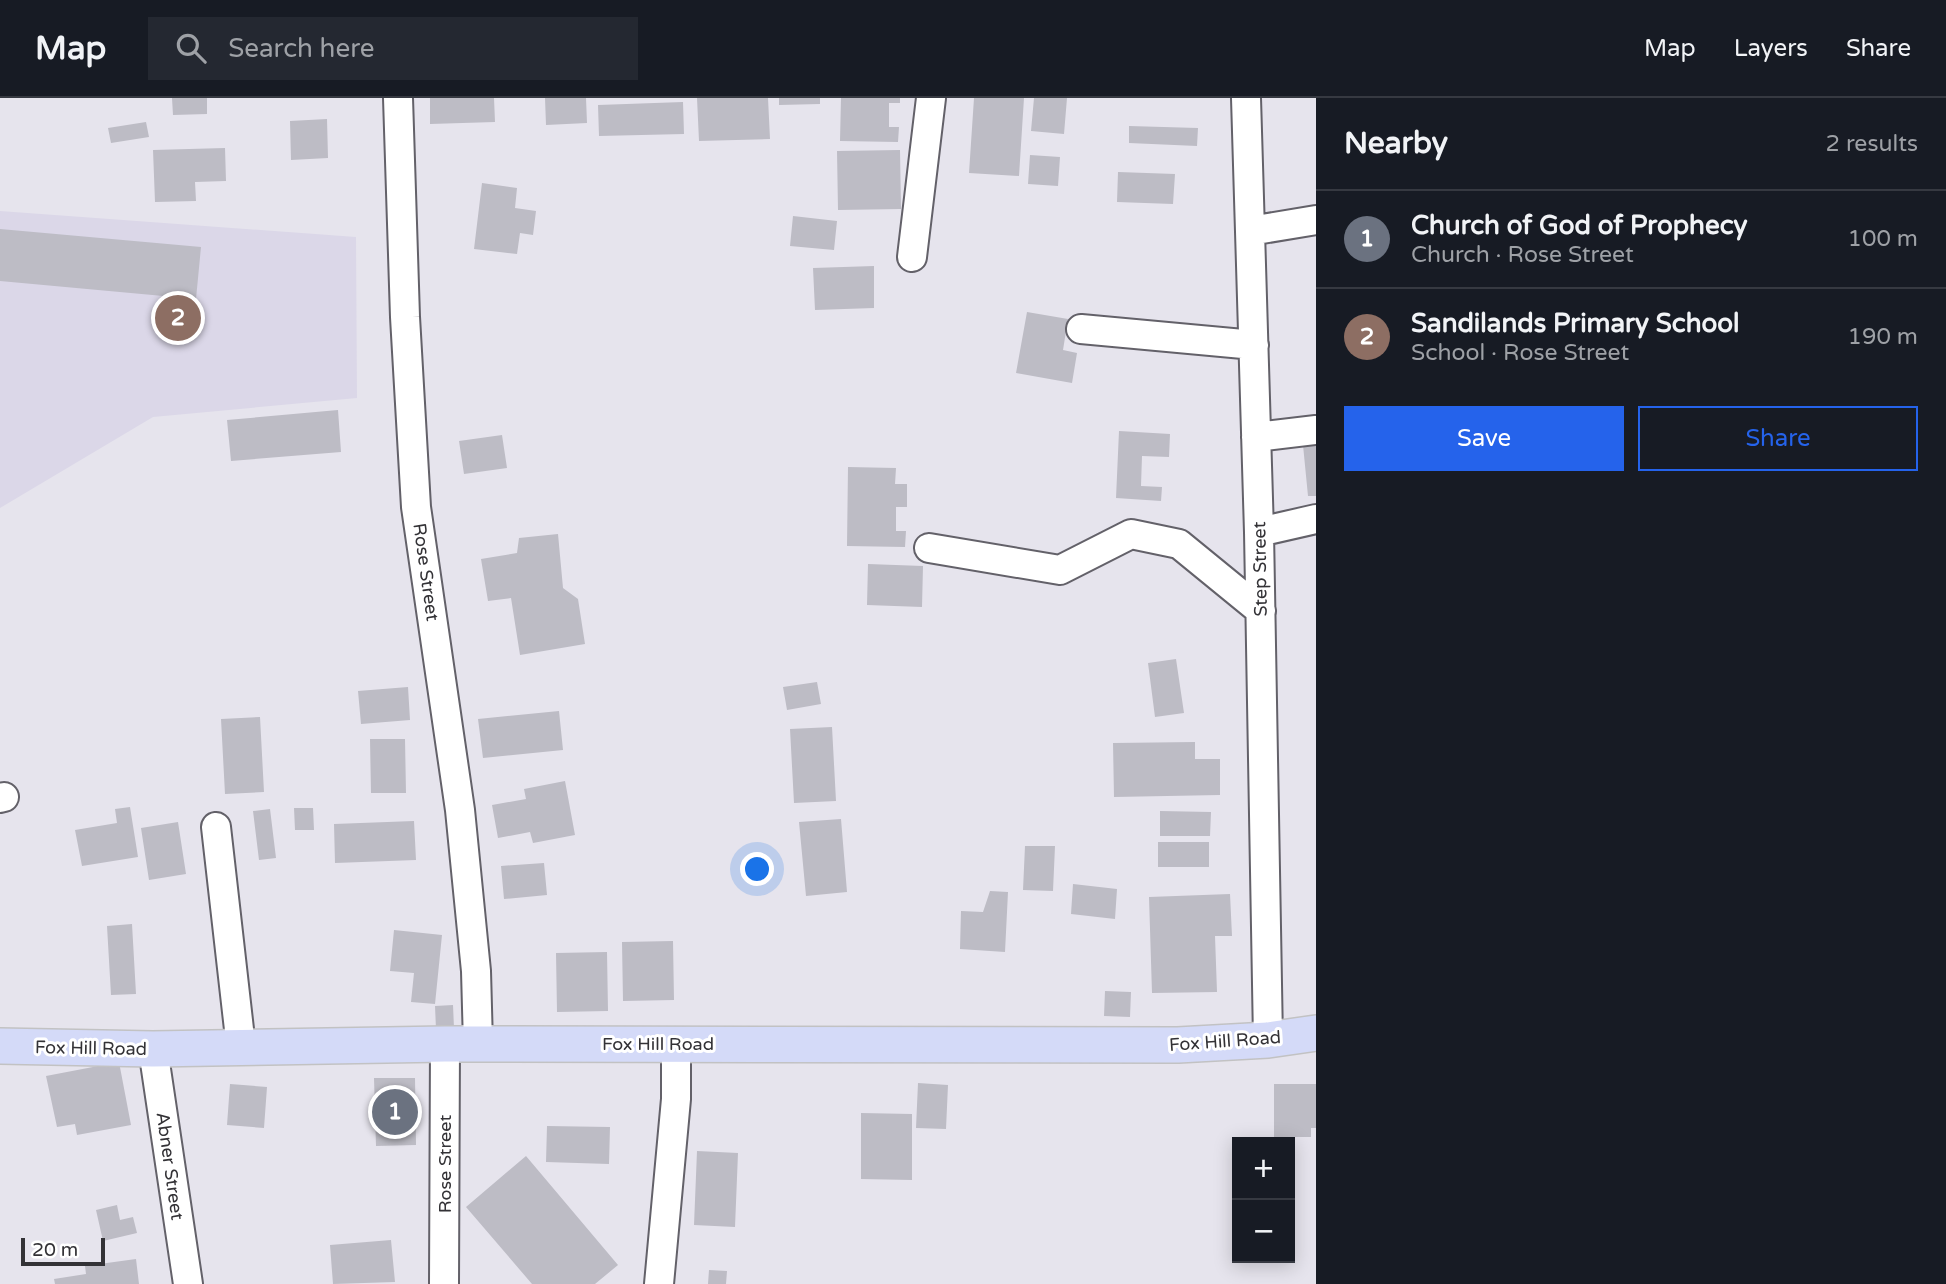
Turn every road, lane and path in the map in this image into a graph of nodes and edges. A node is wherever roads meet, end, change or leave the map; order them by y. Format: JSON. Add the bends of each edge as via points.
{"nodes":[{"id":1,"x":398,"y":98,"type":"edge"},
{"id":2,"x":931,"y":98,"type":"edge"},
{"id":3,"x":1246,"y":98,"type":"edge"},
{"id":4,"x":1316,"y":220,"type":"edge"},
{"id":5,"x":1250,"y":231,"type":"junction"},
{"id":6,"x":912,"y":257,"type":"dead end"},
{"id":7,"x":1081,"y":329,"type":"dead end"},
{"id":8,"x":1254,"y":345,"type":"junction"},
{"id":9,"x":1316,"y":430,"type":"edge"},
{"id":10,"x":1256,"y":437,"type":"junction"},
{"id":11,"x":1316,"y":519,"type":"edge"},
{"id":12,"x":1259,"y":532,"type":"junction"},
{"id":13,"x":929,"y":548,"type":"dead end"},
{"id":14,"x":1261,"y":611,"type":"junction"},
{"id":15,"x":216,"y":828,"type":"dead end"},
{"id":16,"x":1316,"y":1033,"type":"edge"},
{"id":17,"x":1268,"y":1040,"type":"junction"},
{"id":18,"x":462,"y":1044,"type":"junction"},
{"id":19,"x":676,"y":1044,"type":"junction"},
{"id":20,"x":0,"y":1046,"type":"edge"},
{"id":21,"x":241,"y":1047,"type":"junction"},
{"id":22,"x":153,"y":1049,"type":"junction"},
{"id":23,"x":188,"y":1284,"type":"edge"},
{"id":24,"x":444,"y":1284,"type":"edge"},
{"id":25,"x":659,"y":1284,"type":"edge"}],
"edges":[{"from":1,"to":18,"type":"street","name":"Rose Street","via":[[416,507],[460,810],[476,971]]},
{"from":2,"to":6,"type":"street"},
{"from":3,"to":5,"type":"street","name":"Step Street"},
{"from":4,"to":5,"type":"street"},
{"from":5,"to":8,"type":"street","name":"Step Street"},
{"from":7,"to":8,"type":"street"},
{"from":8,"to":10,"type":"street","name":"Step Street"},
{"from":9,"to":10,"type":"street"},
{"from":10,"to":12,"type":"street","name":"Step Street"},
{"from":11,"to":12,"type":"street"},
{"from":12,"to":14,"type":"street","name":"Step Street"},
{"from":13,"to":14,"type":"street","via":[[1060,570],[1131,534],[1179,544]]},
{"from":14,"to":17,"type":"street","name":"Step Street"},
{"from":15,"to":21,"type":"street"},
{"from":16,"to":17,"type":"main road","name":"Fox Hill Road"},
{"from":17,"to":19,"type":"main road","name":"Fox Hill Road","via":[[1178,1045]]},
{"from":18,"to":19,"type":"main road","name":"Fox Hill Road"},
{"from":18,"to":21,"type":"main road","name":"Fox Hill Road"},
{"from":18,"to":24,"type":"street","name":"Rose Street"},
{"from":19,"to":25,"type":"street","via":[[676,1099]]},
{"from":20,"to":22,"type":"main road","name":"Fox Hill Road"},
{"from":21,"to":22,"type":"main road","name":"Fox Hill Road"},
{"from":22,"to":23,"type":"street","name":"Abner Street"}]}
